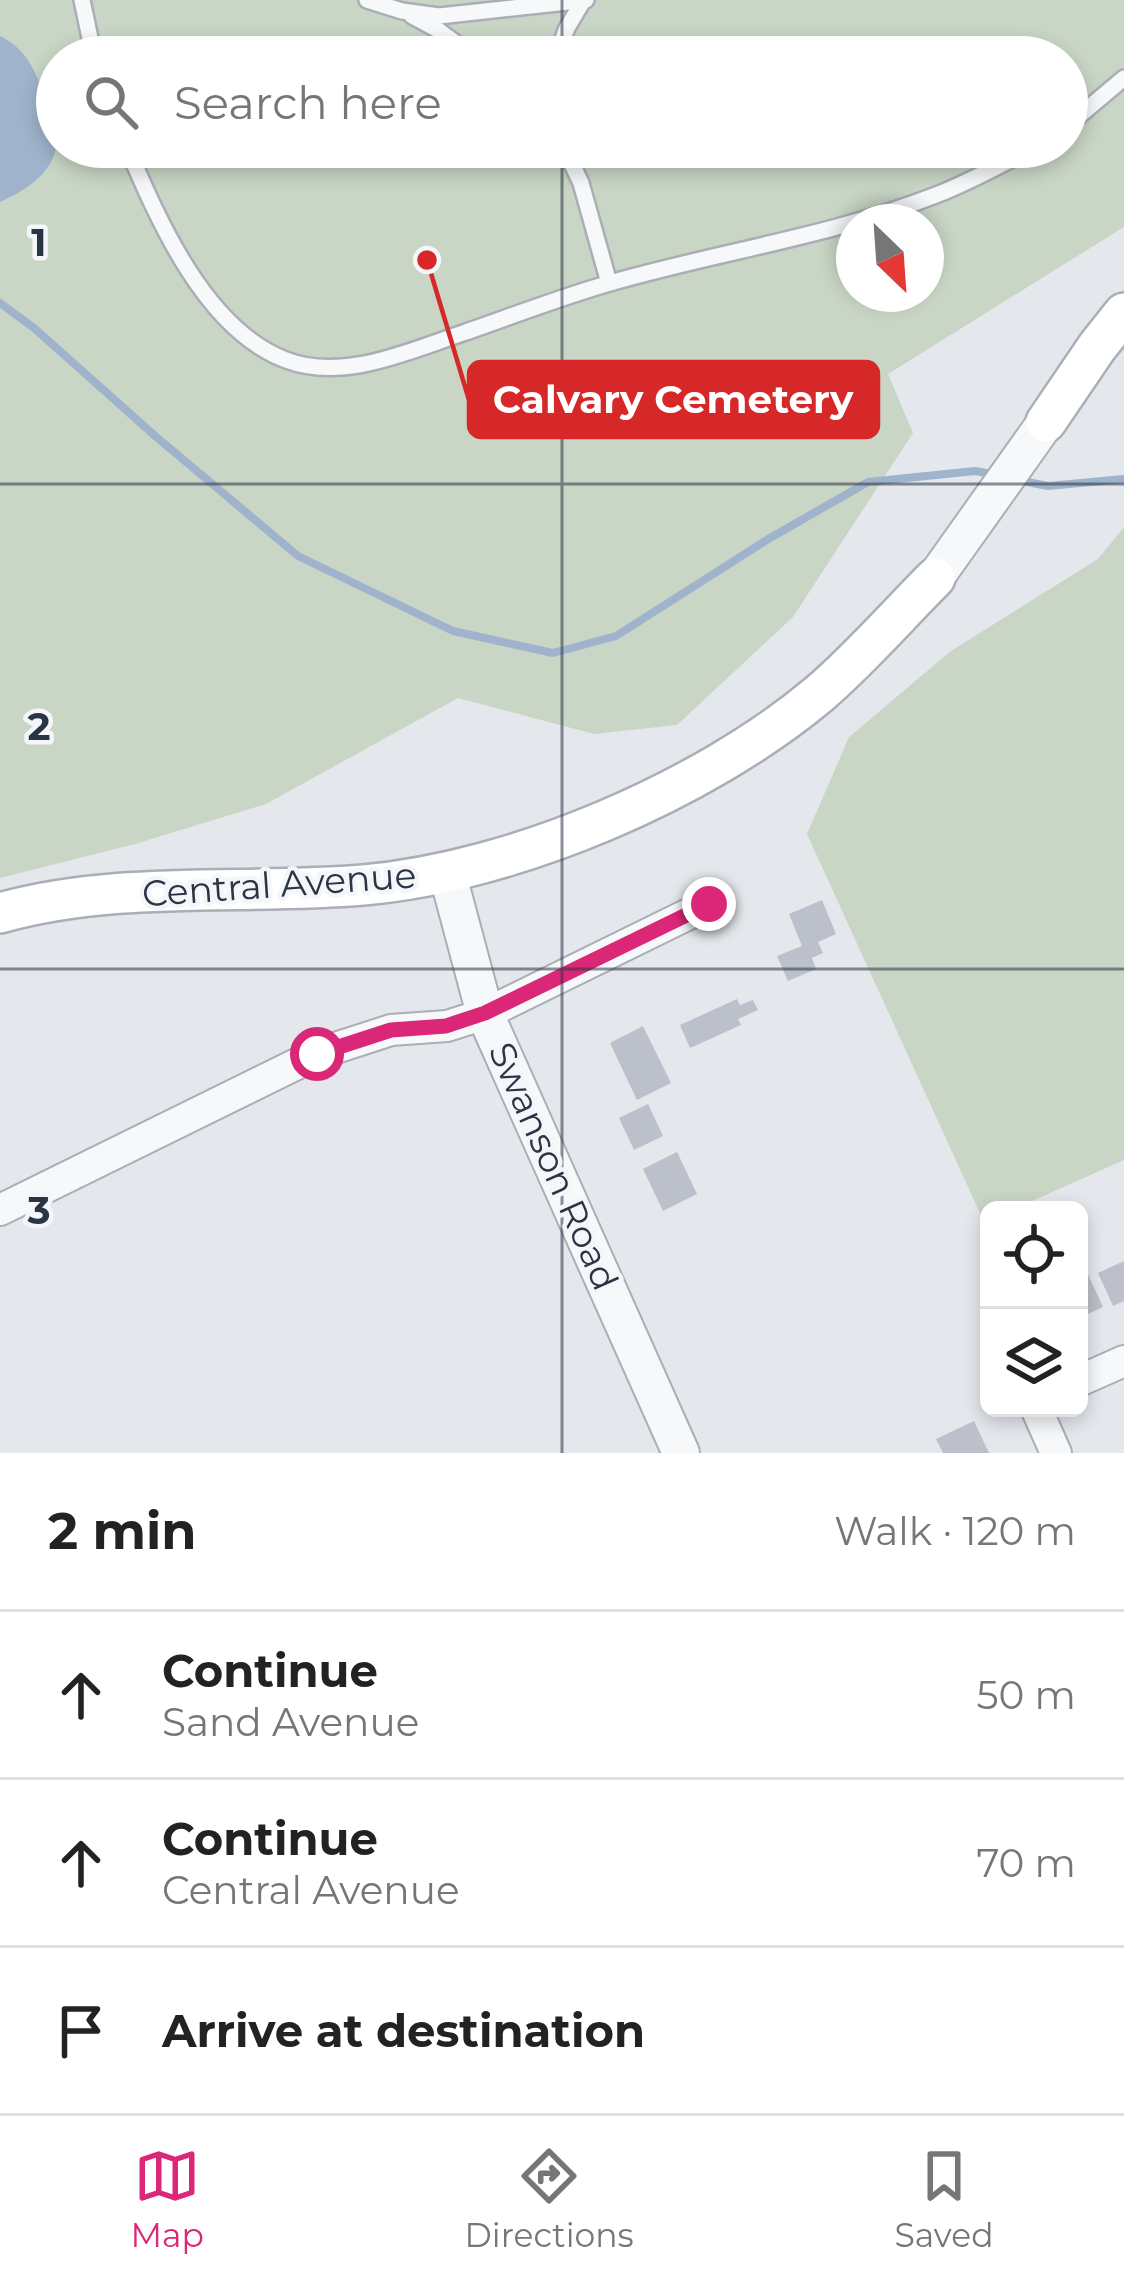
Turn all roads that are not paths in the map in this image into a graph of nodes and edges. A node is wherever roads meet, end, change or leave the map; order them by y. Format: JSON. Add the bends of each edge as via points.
{"nodes":[{"id":1,"x":82,"y":0,"type":"edge"},
{"id":2,"x":367,"y":0,"type":"edge"},
{"id":3,"x":585,"y":1,"type":"edge"},
{"id":4,"x":402,"y":11,"type":"junction"},
{"id":5,"x":90,"y":36,"type":"edge"},
{"id":6,"x":446,"y":36,"type":"edge"},
{"id":7,"x":565,"y":36,"type":"edge"},
{"id":8,"x":1124,"y":78,"type":"edge"},
{"id":9,"x":1088,"y":108,"type":"edge"},
{"id":10,"x":137,"y":168,"type":"edge"},
{"id":11,"x":574,"y":168,"type":"edge"},
{"id":12,"x":992,"y":168,"type":"edge"},
{"id":13,"x":609,"y":283,"type":"junction"},
{"id":14,"x":1124,"y":313,"type":"edge"},
{"id":15,"x":1046,"y":422,"type":"joint"},
{"id":16,"x":935,"y":578,"type":"joint"},
{"id":17,"x":447,"y":872,"type":"junction"},
{"id":18,"x":709,"y":904,"type":"dead end"},
{"id":19,"x":0,"y":913,"type":"edge"},
{"id":20,"x":485,"y":1013,"type":"junction"},
{"id":21,"x":0,"y":1210,"type":"edge"},
{"id":22,"x":1124,"y":1361,"type":"edge"},
{"id":23,"x":1088,"y":1377,"type":"edge"},
{"id":24,"x":1040,"y":1417,"type":"edge"},
{"id":25,"x":681,"y":1453,"type":"edge"},
{"id":26,"x":1056,"y":1453,"type":"edge"}],
"edges":[{"from":1,"to":5,"type":"lane"},
{"from":2,"to":4,"type":"lane"},
{"from":3,"to":4,"type":"lane","via":[[439,16]]},
{"from":3,"to":7,"type":"lane"},
{"from":4,"to":6,"type":"lane"},
{"from":8,"to":9,"type":"lane"},
{"from":10,"to":13,"type":"lane","via":[[214,305],[239,333],[292,363],[386,359]]},
{"from":11,"to":13,"type":"lane"},
{"from":12,"to":13,"type":"lane","via":[[885,212]]},
{"from":14,"to":15,"type":"main road","name":"Central Avenue"},
{"from":15,"to":16,"type":"street","name":"Central Avenue"},
{"from":16,"to":17,"type":"main road","name":"Central Avenue","via":[[823,691],[694,778],[609,819]]},
{"from":17,"to":19,"type":"main road","name":"Central Avenue","via":[[363,885],[150,890]]},
{"from":17,"to":20,"type":"street","name":"Swanson Road"},
{"from":18,"to":20,"type":"street"},
{"from":20,"to":21,"type":"street","via":[[317,1054]]},
{"from":20,"to":25,"type":"street","name":"Swanson Road"},
{"from":22,"to":23,"type":"street"},
{"from":24,"to":26,"type":"street"}]}
